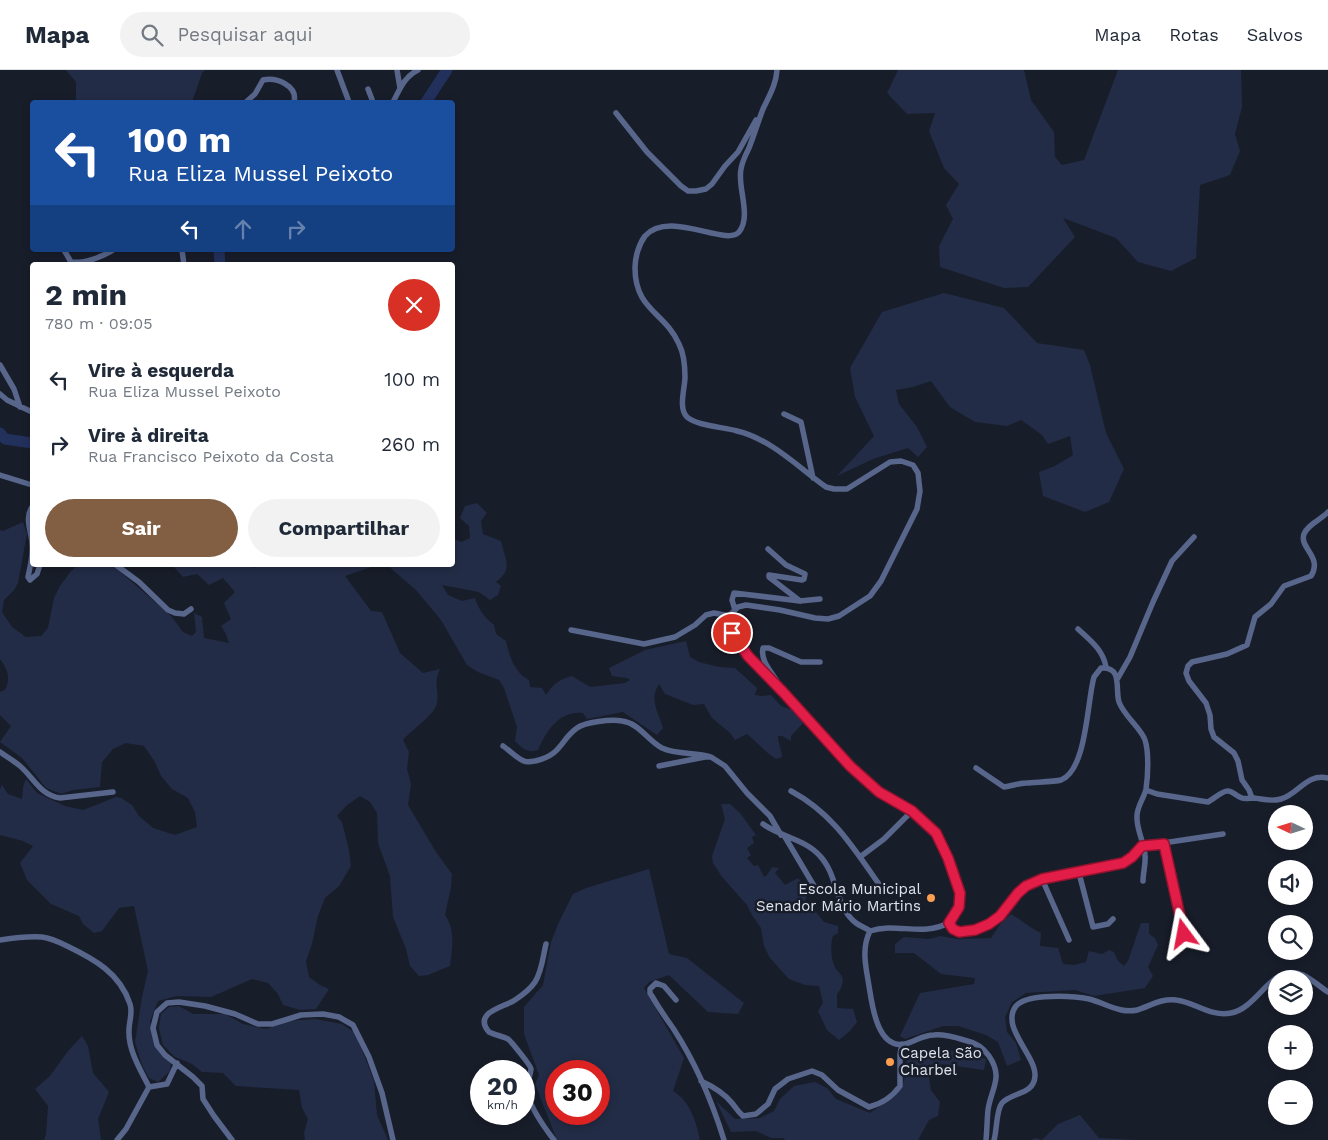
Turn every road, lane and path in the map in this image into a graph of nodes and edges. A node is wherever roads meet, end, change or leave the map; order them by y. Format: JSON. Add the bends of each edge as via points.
{"nodes":[{"id":1,"x":337,"y":70,"type":"edge"},
{"id":2,"x":397,"y":70,"type":"edge"},
{"id":3,"x":418,"y":70,"type":"edge"},
{"id":4,"x":777,"y":70,"type":"edge"},
{"id":5,"x":400,"y":88,"type":"junction"},
{"id":6,"x":368,"y":89,"type":"dead end"},
{"id":7,"x":248,"y":100,"type":"edge"},
{"id":8,"x":294,"y":100,"type":"edge"},
{"id":9,"x":348,"y":100,"type":"edge"},
{"id":10,"x":372,"y":100,"type":"edge"},
{"id":11,"x":395,"y":100,"type":"edge"},
{"id":12,"x":395,"y":100,"type":"edge"},
{"id":13,"x":764,"y":107,"type":"junction"},
{"id":14,"x":616,"y":112,"type":"dead end"},
{"id":15,"x":110,"y":252,"type":"edge"},
{"id":16,"x":80,"y":262,"type":"edge"},
{"id":17,"x":0,"y":364,"type":"edge"},
{"id":18,"x":0,"y":394,"type":"edge"},
{"id":19,"x":20,"y":407,"type":"junction"},
{"id":20,"x":30,"y":411,"type":"edge"},
{"id":21,"x":784,"y":414,"type":"dead end"},
{"id":22,"x":2,"y":476,"type":"edge"},
{"id":23,"x":813,"y":478,"type":"junction"},
{"id":24,"x":30,"y":484,"type":"edge"},
{"id":25,"x":30,"y":509,"type":"edge"},
{"id":26,"x":1328,"y":512,"type":"edge"},
{"id":27,"x":30,"y":535,"type":"edge"},
{"id":28,"x":1194,"y":537,"type":"dead end"},
{"id":29,"x":768,"y":549,"type":"dead end"},
{"id":30,"x":30,"y":562,"type":"edge"},
{"id":31,"x":39,"y":567,"type":"edge"},
{"id":32,"x":119,"y":567,"type":"edge"},
{"id":33,"x":820,"y":599,"type":"dead end"},
{"id":34,"x":800,"y":601,"type":"junction"},
{"id":35,"x":191,"y":609,"type":"dead end"},
{"id":36,"x":735,"y":610,"type":"junction"},
{"id":37,"x":729,"y":616,"type":"junction"},
{"id":38,"x":1078,"y":629,"type":"dead end"},
{"id":39,"x":571,"y":630,"type":"dead end"},
{"id":40,"x":820,"y":662,"type":"dead end"},
{"id":41,"x":1106,"y":667,"type":"junction"},
{"id":42,"x":1118,"y":678,"type":"junction"},
{"id":43,"x":783,"y":692,"type":"junction"},
{"id":44,"x":503,"y":746,"type":"dead end"},
{"id":45,"x":0,"y":752,"type":"edge"},
{"id":46,"x":712,"y":757,"type":"junction"},
{"id":47,"x":659,"y":766,"type":"dead end"},
{"id":48,"x":976,"y":768,"type":"dead end"},
{"id":49,"x":1328,"y":778,"type":"edge"},
{"id":50,"x":1146,"y":790,"type":"junction"},
{"id":51,"x":791,"y":791,"type":"dead end"},
{"id":52,"x":113,"y":792,"type":"dead end"},
{"id":53,"x":1252,"y":798,"type":"junction"},
{"id":54,"x":912,"y":811,"type":"junction"},
{"id":55,"x":763,"y":824,"type":"dead end"},
{"id":56,"x":1223,"y":834,"type":"dead end"},
{"id":57,"x":783,"y":835,"type":"junction"},
{"id":58,"x":1164,"y":844,"type":"junction"},
{"id":59,"x":1142,"y":846,"type":"junction"},
{"id":60,"x":860,"y":857,"type":"junction"},
{"id":61,"x":1079,"y":873,"type":"junction"},
{"id":62,"x":1042,"y":879,"type":"junction"},
{"id":63,"x":1143,"y":881,"type":"dead end"},
{"id":64,"x":881,"y":887,"type":"dead end"},
{"id":65,"x":817,"y":891,"type":"dead end"},
{"id":66,"x":1113,"y":919,"type":"dead end"},
{"id":67,"x":949,"y":923,"type":"junction"},
{"id":68,"x":870,"y":930,"type":"junction"},
{"id":69,"x":1184,"y":934,"type":"dead end"},
{"id":70,"x":0,"y":940,"type":"edge"},
{"id":71,"x":1070,"y":940,"type":"dead end"},
{"id":72,"x":546,"y":944,"type":"dead end"},
{"id":73,"x":1328,"y":992,"type":"edge"},
{"id":74,"x":676,"y":1000,"type":"dead end"},
{"id":75,"x":902,"y":1044,"type":"junction"},
{"id":76,"x":177,"y":1063,"type":"junction"},
{"id":77,"x":701,"y":1081,"type":"junction"},
{"id":78,"x":149,"y":1087,"type":"junction"},
{"id":79,"x":117,"y":1140,"type":"edge"},
{"id":80,"x":232,"y":1140,"type":"edge"},
{"id":81,"x":393,"y":1140,"type":"edge"},
{"id":82,"x":554,"y":1140,"type":"edge"},
{"id":83,"x":724,"y":1140,"type":"edge"},
{"id":84,"x":986,"y":1140,"type":"edge"},
{"id":85,"x":994,"y":1140,"type":"edge"}],
"edges":[{"from":1,"to":9,"type":"street"},
{"from":2,"to":5,"type":"street"},
{"from":3,"to":5,"type":"street"},
{"from":3,"to":12,"type":"street"},
{"from":4,"to":13,"type":"street","via":[[773,89]]},
{"from":5,"to":11,"type":"street"},
{"from":6,"to":10,"type":"street"},
{"from":7,"to":8,"type":"street","via":[[263,80],[274,78],[291,88]]},
{"from":13,"to":14,"type":"street","via":[[738,152],[712,184],[696,191],[688,191],[681,186],[647,152]]},
{"from":13,"to":23,"type":"street","via":[[741,169],[744,211],[738,233],[720,234],[676,226],[654,230],[639,247],[635,279],[640,295],[678,341],[683,353],[683,411],[688,418],[764,440]]},
{"from":15,"to":16,"type":"street"},
{"from":17,"to":19,"type":"street"},
{"from":18,"to":19,"type":"street"},
{"from":19,"to":20,"type":"street"},
{"from":21,"to":23,"type":"street","via":[[801,422]]},
{"from":22,"to":24,"type":"street"},
{"from":23,"to":36,"type":"street","via":[[834,490],[847,488],[890,462],[913,465],[918,473],[920,492],[917,510],[881,581],[856,607],[828,619],[746,605]]},
{"from":25,"to":27,"type":"street"},
{"from":26,"to":53,"type":"street","via":[[1304,532],[1305,543],[1314,561],[1313,573],[1308,578],[1288,584],[1272,604],[1255,617],[1248,645],[1227,654],[1192,662],[1186,673],[1188,681],[1206,703],[1214,737],[1238,760],[1242,780]]},
{"from":28,"to":42,"type":"street","via":[[1172,561]]},
{"from":29,"to":34,"type":"street","via":[[786,565],[805,574],[802,580],[769,575]]},
{"from":30,"to":31,"type":"street","via":[[30,580]]},
{"from":32,"to":35,"type":"street","via":[[168,610],[184,614]]},
{"from":33,"to":34,"type":"street"},
{"from":34,"to":36,"type":"street","via":[[734,593]]},
{"from":36,"to":37,"type":"street"},
{"from":37,"to":39,"type":"street","via":[[706,615],[675,637],[644,644]]},
{"from":37,"to":43,"type":"street","via":[[732,633],[748,656]]},
{"from":38,"to":41,"type":"street","via":[[1101,651]]},
{"from":40,"to":43,"type":"street","via":[[801,662],[763,648],[766,663]]},
{"from":41,"to":42,"type":"street"},
{"from":41,"to":48,"type":"street","via":[[1094,677],[1082,745],[1070,774],[1057,780],[1004,786]]},
{"from":42,"to":50,"type":"street","via":[[1120,703],[1144,738]]},
{"from":43,"to":54,"type":"street","via":[[850,766],[879,792]]},
{"from":44,"to":46,"type":"street","via":[[522,761],[544,759],[583,725],[621,721],[635,726],[664,749]]},
{"from":45,"to":52,"type":"street","via":[[20,766],[41,790],[52,797]]},
{"from":46,"to":47,"type":"street"},
{"from":46,"to":57,"type":"street","via":[[725,766]]},
{"from":49,"to":53,"type":"street","via":[[1314,777],[1281,799]]},
{"from":50,"to":53,"type":"street","via":[[1208,802],[1226,791],[1242,798]]},
{"from":50,"to":59,"type":"street","via":[[1136,816]]},
{"from":51,"to":60,"type":"street","via":[[828,817]]},
{"from":54,"to":60,"type":"street"},
{"from":54,"to":67,"type":"street","via":[[936,833],[960,893],[959,907]]},
{"from":55,"to":57,"type":"street"},
{"from":56,"to":58,"type":"street"},
{"from":57,"to":65,"type":"street"},
{"from":57,"to":68,"type":"street","via":[[812,848],[822,857],[847,914],[856,924]]},
{"from":58,"to":59,"type":"street"},
{"from":58,"to":69,"type":"street"},
{"from":59,"to":61,"type":"street","via":[[1123,863]]},
{"from":59,"to":63,"type":"street","via":[[1145,855]]},
{"from":60,"to":64,"type":"street"},
{"from":61,"to":62,"type":"street"},
{"from":61,"to":66,"type":"street","via":[[1093,927],[1108,924]]},
{"from":62,"to":67,"type":"street","via":[[1026,886],[989,924],[959,932]]},
{"from":62,"to":71,"type":"street"},
{"from":67,"to":68,"type":"street","via":[[926,930],[888,927]]},
{"from":68,"to":75,"type":"street","via":[[864,948],[877,1023],[890,1040]]},
{"from":70,"to":78,"type":"street","via":[[44,937],[55,940],[88,956],[114,975],[131,1006],[130,1040]]},
{"from":72,"to":82,"type":"street","via":[[535,982],[515,1000],[491,1010],[485,1022],[489,1032],[513,1043],[520,1056],[530,1064],[527,1095]]},
{"from":73,"to":85,"type":"street","via":[[1302,975],[1286,973],[1276,976],[1244,1009],[1230,1013],[1211,1012],[1177,1000],[1163,1000],[1127,1011],[1088,999],[1059,996],[1024,1000],[1016,1007],[1012,1019],[1035,1075],[1028,1091],[1002,1103]]},
{"from":74,"to":77,"type":"street","via":[[664,986],[656,983],[650,988]]},
{"from":75,"to":77,"type":"street","via":[[900,1086],[890,1097],[868,1108],[838,1090],[822,1075],[812,1072],[788,1079],[775,1088],[768,1104],[756,1114],[743,1116],[732,1102]]},
{"from":75,"to":84,"type":"street","via":[[924,1036],[943,1034],[970,1041],[988,1054],[997,1076]]},
{"from":76,"to":78,"type":"street","via":[[167,1084]]},
{"from":76,"to":80,"type":"street","via":[[202,1086],[203,1099]]},
{"from":76,"to":81,"type":"street","via":[[158,1045],[154,1028],[157,1012],[166,1003],[205,1006],[258,1024],[272,1024],[301,1015],[339,1017],[353,1025],[370,1057]]},
{"from":77,"to":83,"type":"street"},
{"from":78,"to":79,"type":"street"}]}
